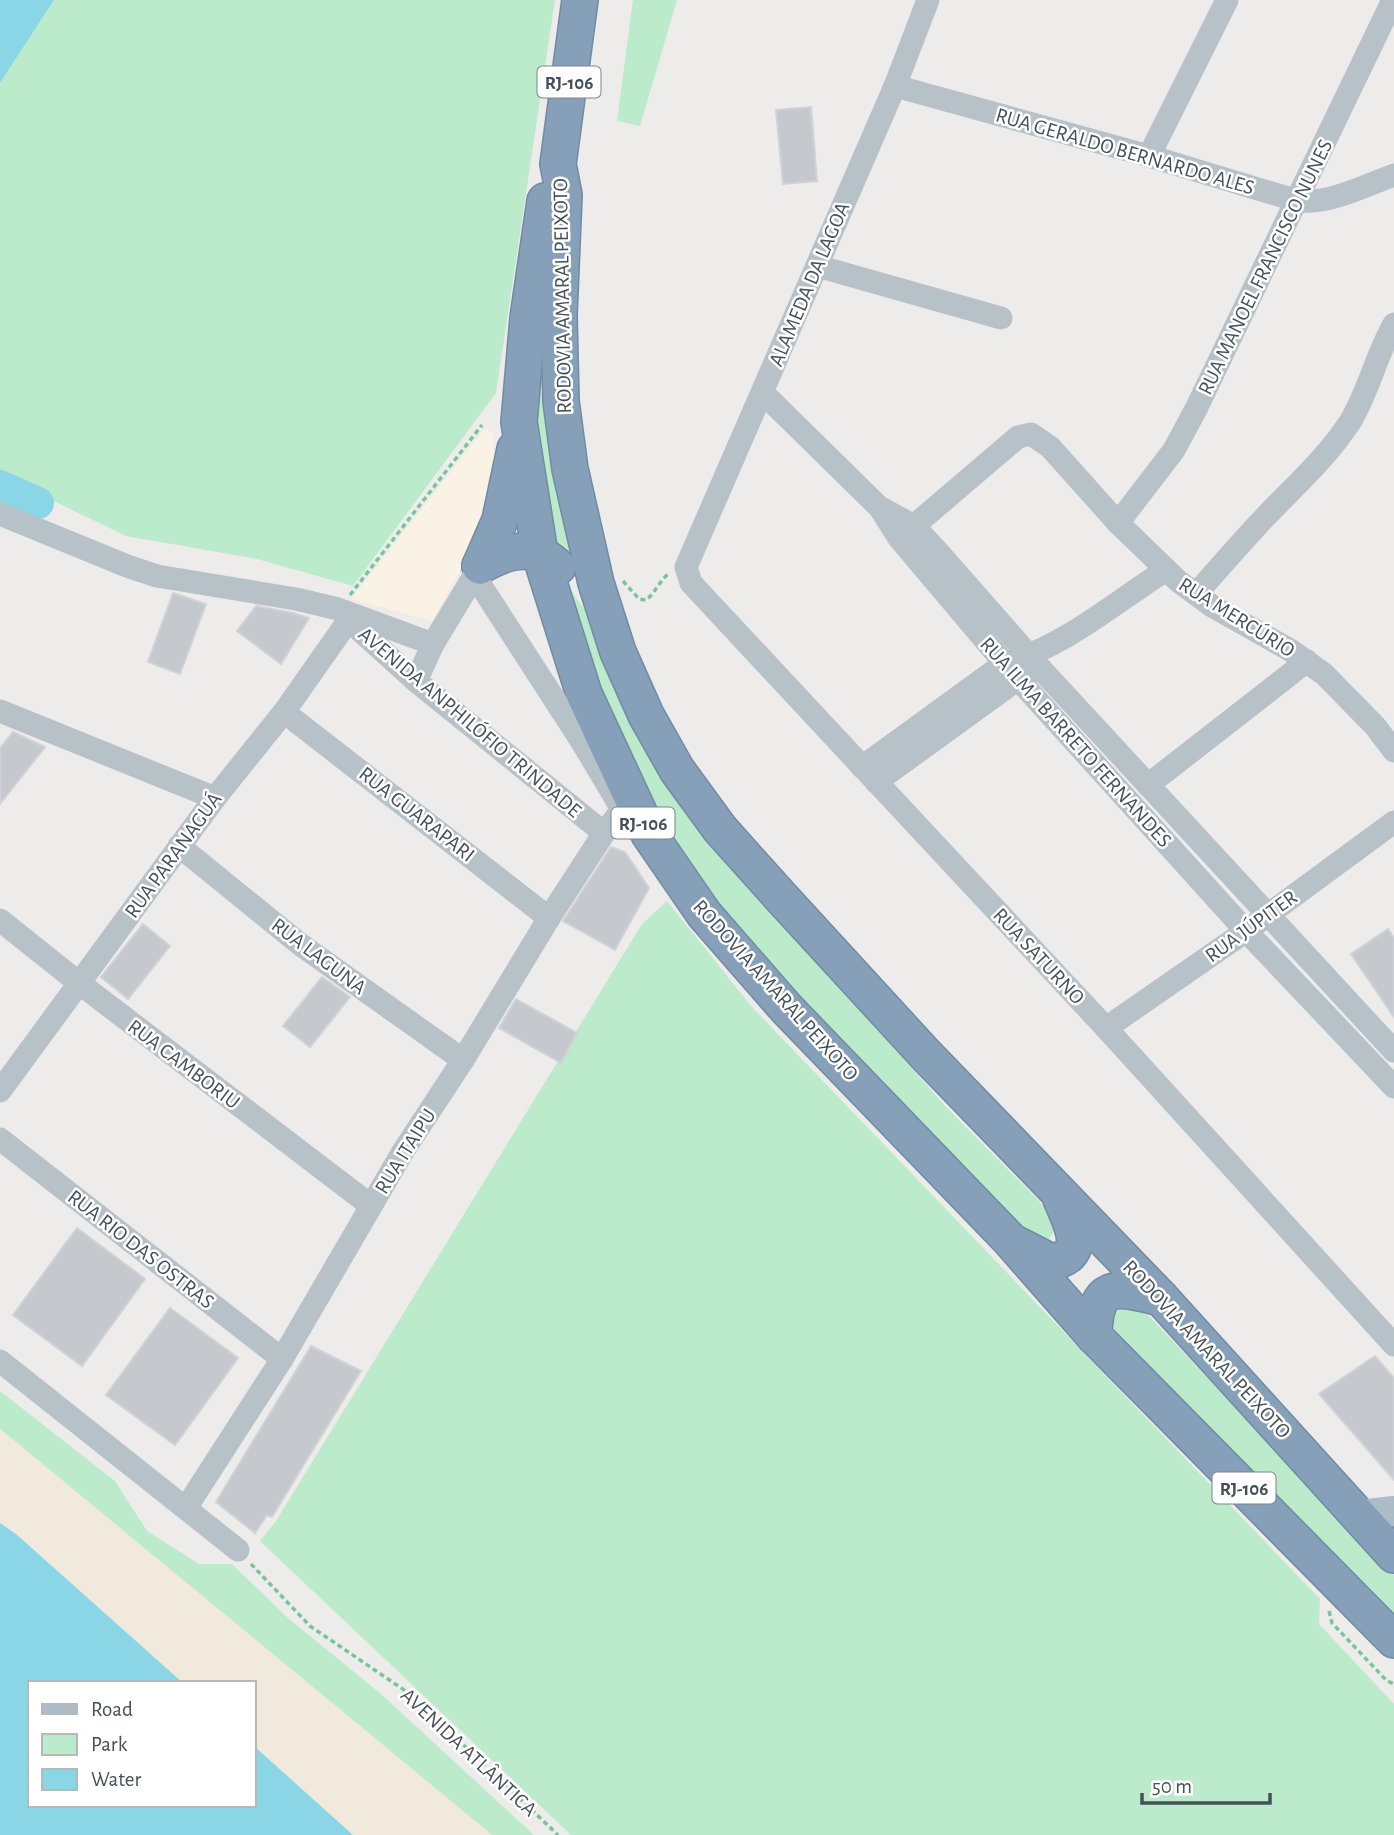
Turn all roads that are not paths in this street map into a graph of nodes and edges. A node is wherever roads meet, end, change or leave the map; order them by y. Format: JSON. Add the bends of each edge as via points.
{"nodes":[{"id":1,"x":580,"y":0,"type":"edge"},
{"id":2,"x":1227,"y":0,"type":"edge"},
{"id":3,"x":1393,"y":0,"type":"edge"},
{"id":4,"x":924,"y":1,"type":"edge"},
{"id":5,"x":895,"y":86,"type":"junction"},
{"id":6,"x":1149,"y":156,"type":"junction"},
{"id":7,"x":558,"y":164,"type":"junction"},
{"id":8,"x":1394,"y":175,"type":"edge"},
{"id":9,"x":1298,"y":201,"type":"junction"},
{"id":10,"x":817,"y":266,"type":"junction"},
{"id":11,"x":1001,"y":318,"type":"dead end"},
{"id":12,"x":1394,"y":324,"type":"edge"},
{"id":13,"x":763,"y":393,"type":"junction"},
{"id":14,"x":519,"y":422,"type":"junction"},
{"id":15,"x":0,"y":514,"type":"edge"},
{"id":16,"x":1118,"y":523,"type":"junction"},
{"id":17,"x":906,"y":532,"type":"junction"},
{"id":18,"x":540,"y":554,"type":"junction"},
{"id":19,"x":678,"y":569,"type":"joint"},
{"id":20,"x":477,"y":571,"type":"junction"},
{"id":21,"x":1180,"y":582,"type":"junction"},
{"id":22,"x":344,"y":610,"type":"junction"},
{"id":23,"x":433,"y":644,"type":"junction"},
{"id":24,"x":618,"y":652,"type":"junction"},
{"id":25,"x":1307,"y":661,"type":"junction"},
{"id":26,"x":1036,"y":663,"type":"junction"},
{"id":27,"x":1011,"y":671,"type":"junction"},
{"id":28,"x":415,"y":681,"type":"junction"},
{"id":29,"x":0,"y":711,"type":"edge"},
{"id":30,"x":284,"y":712,"type":"junction"},
{"id":31,"x":1394,"y":751,"type":"edge"},
{"id":32,"x":869,"y":775,"type":"junction"},
{"id":33,"x":1148,"y":785,"type":"junction"},
{"id":34,"x":215,"y":798,"type":"junction"},
{"id":35,"x":626,"y":804,"type":"junction"},
{"id":36,"x":1394,"y":822,"type":"edge"},
{"id":37,"x":604,"y":833,"type":"junction"},
{"id":38,"x":179,"y":846,"type":"junction"},
{"id":39,"x":1267,"y":914,"type":"junction"},
{"id":40,"x":549,"y":918,"type":"junction"},
{"id":41,"x":0,"y":920,"type":"edge"},
{"id":42,"x":1246,"y":931,"type":"junction"},
{"id":43,"x":79,"y":983,"type":"junction"},
{"id":44,"x":1106,"y":1028,"type":"junction"},
{"id":45,"x":1394,"y":1051,"type":"edge"},
{"id":46,"x":463,"y":1060,"type":"junction"},
{"id":47,"x":1394,"y":1087,"type":"edge"},
{"id":48,"x":0,"y":1091,"type":"edge"},
{"id":49,"x":0,"y":1139,"type":"edge"},
{"id":50,"x":1059,"y":1193,"type":"junction"},
{"id":51,"x":370,"y":1205,"type":"junction"},
{"id":52,"x":1008,"y":1238,"type":"junction"},
{"id":53,"x":1161,"y":1298,"type":"junction"},
{"id":54,"x":1094,"y":1336,"type":"junction"},
{"id":55,"x":1394,"y":1345,"type":"edge"},
{"id":56,"x":282,"y":1359,"type":"junction"},
{"id":57,"x":0,"y":1361,"type":"edge"},
{"id":58,"x":0,"y":1380,"type":"edge"},
{"id":59,"x":186,"y":1508,"type":"junction"},
{"id":60,"x":1394,"y":1511,"type":"edge"},
{"id":61,"x":1359,"y":1515,"type":"junction"},
{"id":62,"x":207,"y":1545,"type":"dead end"},
{"id":63,"x":238,"y":1550,"type":"road end"},
{"id":64,"x":1394,"y":1555,"type":"edge"},
{"id":65,"x":1394,"y":1640,"type":"edge"}],
"edges":[{"from":1,"to":7,"type":"highway","name":"RODOVIA AMARAL PEIXOTO","number":"RJ-106"},
{"from":2,"to":6,"type":"street"},
{"from":3,"to":9,"type":"street","name":"RUA MANOEL FRANCISCO NUNES"},
{"from":4,"to":5,"type":"street","name":"ALAMEDA DA LAGOA"},
{"from":5,"to":6,"type":"street","name":"RUA GERALDO BERNARDO ALES"},
{"from":5,"to":10,"type":"street","name":"ALAMEDA DA LAGOA"},
{"from":6,"to":9,"type":"street","name":"RUA GERALDO BERNARDO ALES"},
{"from":7,"to":14,"type":"highway","name":"RODOVIA AMARAL PEIXOTO","number":"RJ-106","via":[[541,225]]},
{"from":7,"to":24,"type":"highway","name":"RODOVIA AMARAL PEIXOTO","number":"RJ-106","via":[[564,195],[561,401],[593,572]]},
{"from":8,"to":9,"type":"street","name":"RUA GERALDO BERNARDO ALES","via":[[1329,198]]},
{"from":9,"to":16,"type":"street","name":"RUA MANOEL FRANCISCO NUNES","via":[[1174,450]]},
{"from":10,"to":11,"type":"street"},
{"from":10,"to":13,"type":"street","name":"ALAMEDA DA LAGOA"},
{"from":12,"to":21,"type":"street","via":[[1351,420],[1311,472],[1270,513]]},
{"from":13,"to":17,"type":"street","name":"RUA ILMA BARRETO FERNANDES"},
{"from":13,"to":19,"type":"street","name":"ALAMEDA DA LAGOA"},
{"from":14,"to":18,"type":"highway","name":"RODOVIA AMARAL PEIXOTO","number":"RJ-106"},
{"from":14,"to":20,"type":"highway","via":[[500,520]]},
{"from":15,"to":22,"type":"street","via":[[157,576]]},
{"from":16,"to":17,"type":"street","name":"RUA MERCÚRIO","via":[[1042,439],[1031,434],[1018,436]]},
{"from":16,"to":21,"type":"street","name":"RUA MERCÚRIO"},
{"from":17,"to":26,"type":"street","name":"RUA ILMA BARRETO FERNANDES"},
{"from":17,"to":27,"type":"street","name":"RUA ILMA BARRETO FERNANDES"},
{"from":18,"to":20,"type":"highway","via":[[497,556]]},
{"from":18,"to":24,"type":"highway","via":[[564,572]]},
{"from":18,"to":35,"type":"highway","name":"RODOVIA AMARAL PEIXOTO","number":"RJ-106","via":[[584,694]]},
{"from":19,"to":32,"type":"street","name":"RUA SATURNO"},
{"from":20,"to":23,"type":"street"},
{"from":20,"to":35,"type":"street","via":[[582,742]]},
{"from":21,"to":25,"type":"street","name":"RUA MERCÚRIO"},
{"from":21,"to":26,"type":"street"},
{"from":22,"to":23,"type":"street"},
{"from":22,"to":28,"type":"street","name":"AVENIDA ANPHILÓFIO TRINDADE"},
{"from":22,"to":30,"type":"street","name":"RUA PARANAGUÁ"},
{"from":23,"to":28,"type":"street"},
{"from":24,"to":50,"type":"highway","name":"RODOVIA AMARAL PEIXOTO","number":"RJ-106","via":[[677,770],[720,829]]},
{"from":25,"to":31,"type":"street","name":"RUA MERCÚRIO","via":[[1349,699]]},
{"from":25,"to":33,"type":"street"},
{"from":26,"to":27,"type":"street"},
{"from":26,"to":33,"type":"street","name":"RUA ILMA BARRETO FERNANDES"},
{"from":27,"to":32,"type":"street"},
{"from":27,"to":42,"type":"street","name":"RUA ILMA BARRETO FERNANDES"},
{"from":28,"to":37,"type":"street","name":"AVENIDA ANPHILÓFIO TRINDADE"},
{"from":29,"to":34,"type":"street"},
{"from":30,"to":34,"type":"street","name":"RUA PARANAGUÁ"},
{"from":30,"to":40,"type":"street","name":"RUA GUARAPARI"},
{"from":32,"to":44,"type":"street","name":"RUA SATURNO"},
{"from":33,"to":39,"type":"street","name":"RUA ILMA BARRETO FERNANDES"},
{"from":34,"to":38,"type":"street","name":"RUA PARANAGUÁ"},
{"from":35,"to":37,"type":"street","name":"RUA ITAIPU"},
{"from":35,"to":52,"type":"highway","name":"RODOVIA AMARAL PEIXOTO","number":"RJ-106","via":[[704,914],[786,1008]]},
{"from":36,"to":39,"type":"street","name":"RUA JÚPITER"},
{"from":37,"to":40,"type":"street","name":"RUA ITAIPU"},
{"from":38,"to":43,"type":"street","name":"RUA PARANAGUÁ"},
{"from":38,"to":46,"type":"street","name":"RUA LAGUNA","via":[[301,945]]},
{"from":39,"to":42,"type":"street","name":"RUA JÚPITER"},
{"from":39,"to":45,"type":"street","name":"RUA ILMA BARRETO FERNANDES"},
{"from":40,"to":46,"type":"street","name":"RUA ITAIPU"},
{"from":41,"to":43,"type":"street","name":"RUA CAMBORIU"},
{"from":42,"to":44,"type":"street","name":"RUA JÚPITER"},
{"from":42,"to":47,"type":"street","name":"RUA ILMA BARRETO FERNANDES"},
{"from":43,"to":48,"type":"street","name":"RUA PARANAGUÁ"},
{"from":43,"to":51,"type":"street","name":"RUA CAMBORIU"},
{"from":44,"to":55,"type":"street","name":"RUA SATURNO"},
{"from":46,"to":51,"type":"street","name":"RUA ITAIPU"},
{"from":49,"to":56,"type":"street","name":"RUA RIO DAS OSTRAS"},
{"from":50,"to":52,"type":"highway","via":[[1074,1229],[1069,1254],[1051,1262]]},
{"from":50,"to":53,"type":"highway","name":"RODOVIA AMARAL PEIXOTO","number":"RJ-106"},
{"from":51,"to":56,"type":"street","name":"RUA ITAIPU"},
{"from":52,"to":54,"type":"highway","name":"RODOVIA AMARAL PEIXOTO","number":"RJ-106"},
{"from":53,"to":54,"type":"highway","via":[[1118,1289],[1104,1296],[1095,1311]]},
{"from":53,"to":61,"type":"highway","name":"RODOVIA AMARAL PEIXOTO","number":"RJ-106"},
{"from":54,"to":65,"type":"highway","name":"RODOVIA AMARAL PEIXOTO","number":"RJ-106"},
{"from":56,"to":59,"type":"street","name":"RUA ITAIPU"},
{"from":57,"to":59,"type":"street"},
{"from":58,"to":62,"type":"street"},
{"from":59,"to":63,"type":"street"},
{"from":60,"to":61,"type":"main road"},
{"from":61,"to":64,"type":"highway","name":"RODOVIA AMARAL PEIXOTO","number":"RJ-106"}]}
